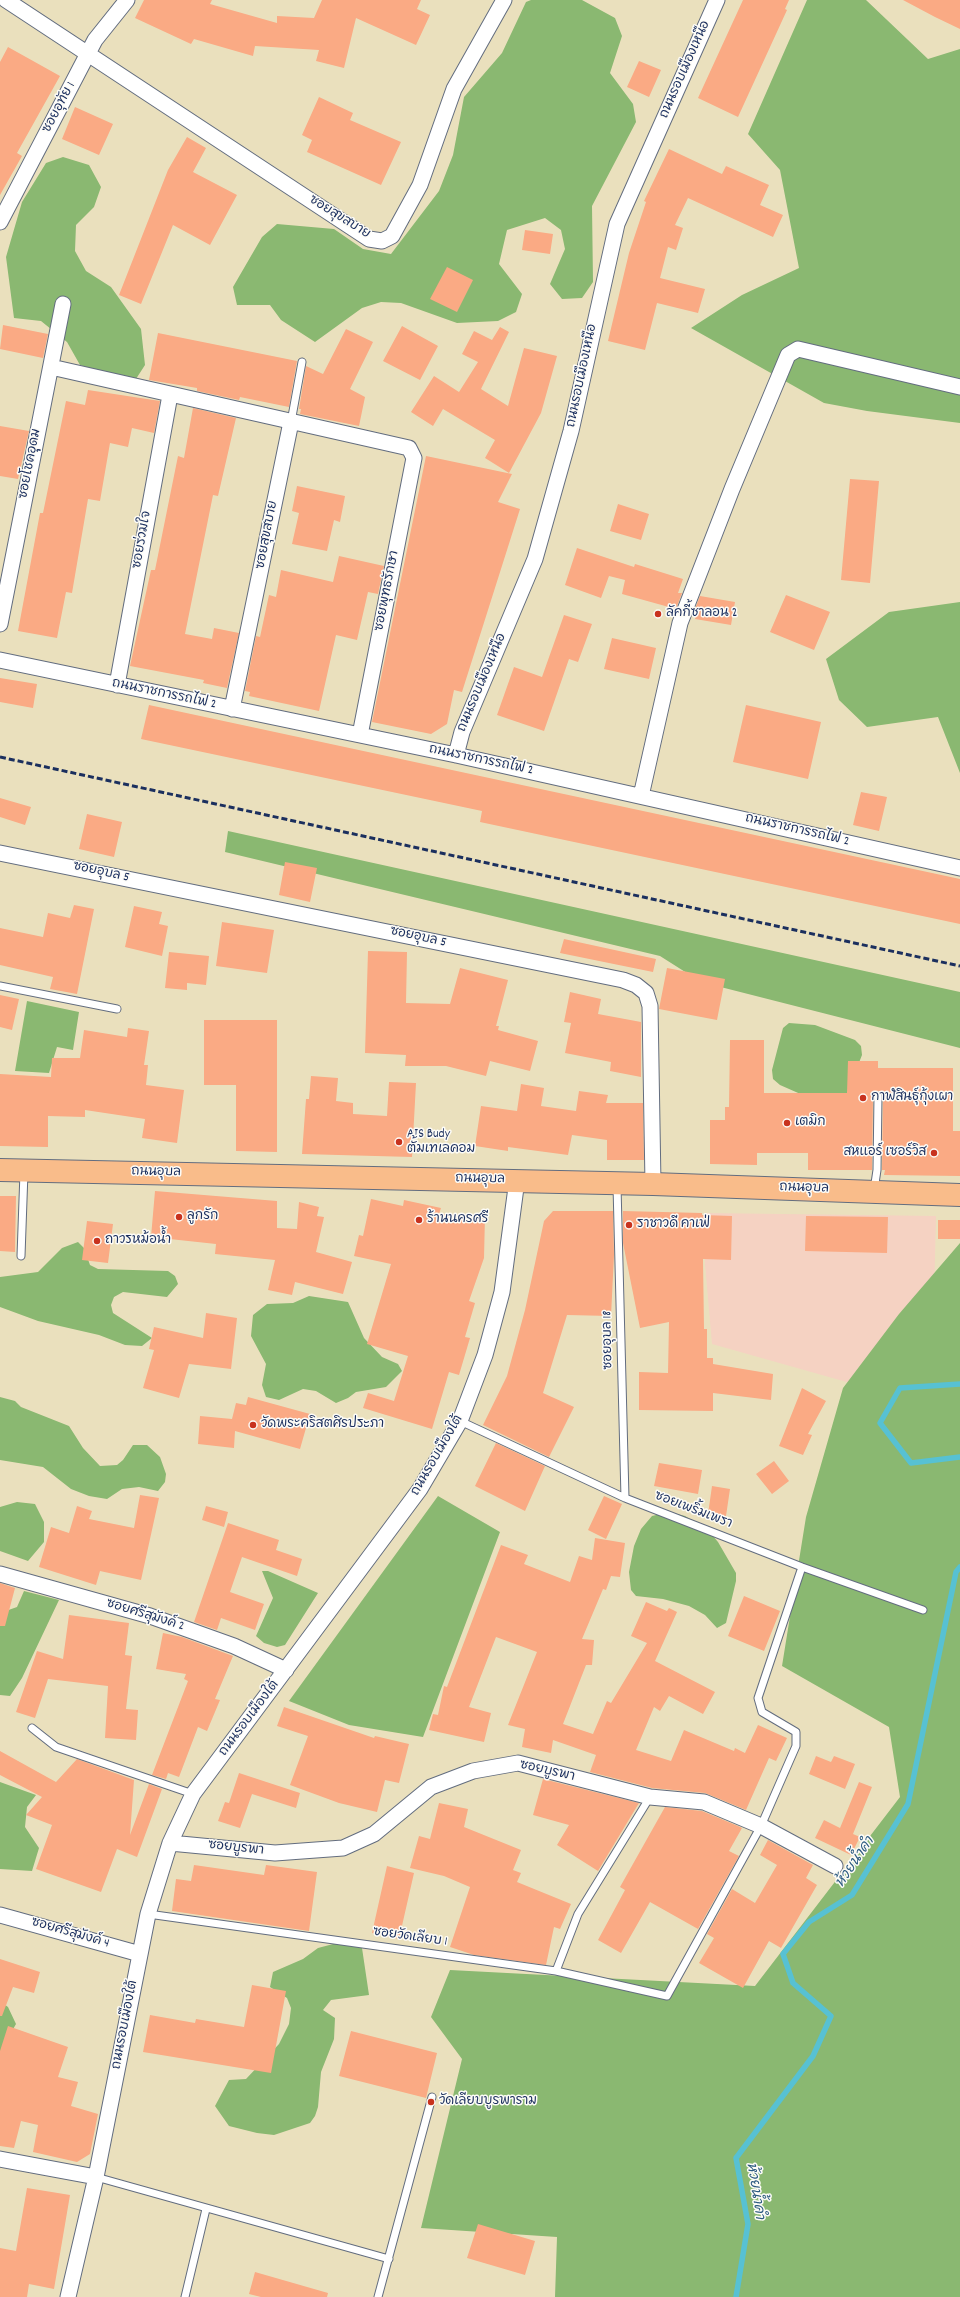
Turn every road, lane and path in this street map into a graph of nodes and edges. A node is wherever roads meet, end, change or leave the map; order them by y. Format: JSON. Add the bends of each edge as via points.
{"nodes":[{"id":1,"x":6,"y":0,"type":"edge"},
{"id":2,"x":127,"y":0,"type":"edge"},
{"id":3,"x":504,"y":0,"type":"edge"},
{"id":4,"x":717,"y":0,"type":"edge"},
{"id":5,"x":88,"y":54,"type":"junction"},
{"id":6,"x":0,"y":222,"type":"edge"},
{"id":7,"x":63,"y":304,"type":"dead end"},
{"id":8,"x":302,"y":362,"type":"dead end"},
{"id":9,"x":51,"y":367,"type":"junction"},
{"id":10,"x":960,"y":387,"type":"edge"},
{"id":11,"x":170,"y":395,"type":"junction"},
{"id":12,"x":291,"y":422,"type":"junction"},
{"id":13,"x":0,"y":624,"type":"edge"},
{"id":14,"x":0,"y":660,"type":"edge"},
{"id":15,"x":117,"y":685,"type":"junction"},
{"id":16,"x":232,"y":709,"type":"junction"},
{"id":17,"x":360,"y":735,"type":"junction"},
{"id":18,"x":456,"y":755,"type":"junction"},
{"id":19,"x":641,"y":796,"type":"junction"},
{"id":20,"x":0,"y":853,"type":"edge"},
{"id":21,"x":960,"y":868,"type":"edge"},
{"id":22,"x":0,"y":986,"type":"edge"},
{"id":23,"x":117,"y":1009,"type":"dead end"},
{"id":24,"x":878,"y":1096,"type":"dead end"},
{"id":25,"x":0,"y":1170,"type":"edge"},
{"id":26,"x":24,"y":1170,"type":"junction"},
{"id":27,"x":517,"y":1180,"type":"junction"},
{"id":28,"x":617,"y":1183,"type":"junction"},
{"id":29,"x":653,"y":1184,"type":"junction"},
{"id":30,"x":874,"y":1192,"type":"junction"},
{"id":31,"x":960,"y":1195,"type":"edge"},
{"id":32,"x":21,"y":1256,"type":"dead end"},
{"id":33,"x":460,"y":1421,"type":"junction"},
{"id":34,"x":625,"y":1498,"type":"junction"},
{"id":35,"x":802,"y":1567,"type":"junction"},
{"id":36,"x":0,"y":1574,"type":"edge"},
{"id":37,"x":923,"y":1610,"type":"dead end"},
{"id":38,"x":286,"y":1670,"type":"junction"},
{"id":39,"x":32,"y":1728,"type":"dead end"},
{"id":40,"x":194,"y":1794,"type":"junction"},
{"id":41,"x":650,"y":1797,"type":"junction"},
{"id":42,"x":761,"y":1826,"type":"junction"},
{"id":43,"x":170,"y":1843,"type":"junction"},
{"id":44,"x":835,"y":1866,"type":"dead end"},
{"id":45,"x":148,"y":1914,"type":"junction"},
{"id":46,"x":0,"y":1915,"type":"edge"},
{"id":47,"x":140,"y":1954,"type":"junction"},
{"id":48,"x":556,"y":1971,"type":"junction"},
{"id":49,"x":432,"y":2097,"type":"dead end"},
{"id":50,"x":0,"y":2158,"type":"edge"},
{"id":51,"x":96,"y":2177,"type":"junction"},
{"id":52,"x":206,"y":2209,"type":"junction"},
{"id":53,"x":389,"y":2259,"type":"junction"},
{"id":54,"x":68,"y":2297,"type":"edge"},
{"id":55,"x":185,"y":2297,"type":"edge"},
{"id":56,"x":378,"y":2297,"type":"edge"}],
"edges":[{"from":1,"to":5,"type":"street","name":"ซอยสุขสบาย"},
{"from":2,"to":5,"type":"street","name":"ซอยอุทัย 1","via":[[95,40]]},
{"from":3,"to":5,"type":"street","name":"ซอยสุขสบาย","via":[[454,89],[420,185],[392,236],[382,242],[369,239]]},
{"from":4,"to":18,"type":"street","name":"ถนนรอบเมืองเหนือ","via":[[617,224],[571,431],[535,559],[462,732]]},
{"from":5,"to":6,"type":"street","name":"ซอยอุทัย 1"},
{"from":7,"to":9,"type":"street","name":"ซอยโชคอุุดม"},
{"from":8,"to":12,"type":"lane","name":"ซอยสุขสบาย"},
{"from":9,"to":11,"type":"street"},
{"from":9,"to":13,"type":"street","name":"ซอยโชคอุุดม"},
{"from":10,"to":19,"type":"street","via":[[798,348],[788,356],[732,489],[680,623]]},
{"from":11,"to":12,"type":"street"},
{"from":11,"to":15,"type":"street","name":"ซอยร่วมใจ"},
{"from":12,"to":16,"type":"street","name":"ซอยสุขสบาย"},
{"from":12,"to":17,"type":"street","name":"ซอยพุทธรักษา","via":[[409,448],[414,458]]},
{"from":14,"to":15,"type":"street","name":"ถนนราชการรถไฟ 2"},
{"from":15,"to":16,"type":"street","name":"ถนนราชการรถไฟ 2"},
{"from":16,"to":17,"type":"street","name":"ถนนราชการรถไฟ 2"},
{"from":17,"to":18,"type":"street","name":"ถนนราชการรถไฟ 2"},
{"from":18,"to":19,"type":"street","name":"ถนนราชการรถไฟ 2"},
{"from":19,"to":21,"type":"street","name":"ถนนราชการรถไฟ 2"},
{"from":20,"to":29,"type":"street","name":"ซอยอุบล 5","via":[[623,980],[636,985],[646,993],[650,1006]]},
{"from":22,"to":23,"type":"lane"},
{"from":24,"to":30,"type":"lane","via":[[877,1170]]},
{"from":25,"to":26,"type":"main road","name":"ถนนอุบล"},
{"from":26,"to":27,"type":"main road","name":"ถนนอุบล"},
{"from":26,"to":32,"type":"lane"},
{"from":27,"to":28,"type":"main road","name":"ถนนอุบล"},
{"from":27,"to":33,"type":"street","name":"ถนนรอบเมืองใต้","via":[[502,1292],[485,1355]]},
{"from":28,"to":29,"type":"main road","name":"ถนนอุบล"},
{"from":28,"to":34,"type":"lane","name":"ซอยอุบล 18"},
{"from":29,"to":30,"type":"main road","name":"ถนนอุบล"},
{"from":30,"to":31,"type":"main road","name":"ถนนอุบล"},
{"from":33,"to":34,"type":"lane","name":"ซอยเพริ้มเพรา"},
{"from":33,"to":38,"type":"street","name":"ถนนรอบเมืองใต้","via":[[420,1489]]},
{"from":34,"to":35,"type":"lane","name":"ซอยเพริ้มเพรา"},
{"from":35,"to":37,"type":"lane","name":"ซอยเพริ้มเพรา"},
{"from":35,"to":42,"type":"lane","via":[[758,1698],[762,1712],[796,1732],[796,1746]]},
{"from":36,"to":38,"type":"street","name":"ซอยศรีสุมังค์ 2","via":[[150,1616],[234,1646]]},
{"from":38,"to":40,"type":"street","name":"ถนนรอบเมืองใต้"},
{"from":39,"to":40,"type":"lane","via":[[56,1747]]},
{"from":40,"to":43,"type":"street","name":"ถนนรอบเมืองใต้"},
{"from":41,"to":42,"type":"street","name":"ซอยบูรพา","via":[[704,1802]]},
{"from":41,"to":43,"type":"street","name":"ซอยบูรพา","via":[[518,1763],[473,1771],[431,1787],[374,1834],[343,1848],[275,1853]]},
{"from":41,"to":48,"type":"lane","via":[[578,1914]]},
{"from":42,"to":44,"type":"street","name":"ซอยบูรพา"},
{"from":42,"to":48,"type":"lane","name":"ซอยวัดเลียบ 1","via":[[667,1996]]},
{"from":43,"to":45,"type":"street","name":"ถนนรอบเมืองใต้"},
{"from":45,"to":47,"type":"street","name":"ถนนรอบเมืองใต้"},
{"from":45,"to":48,"type":"lane","name":"ซอยวัดเลียบ 1"},
{"from":46,"to":47,"type":"street","name":"ซอยศรีสุมังค์ 4"},
{"from":47,"to":51,"type":"street","name":"ถนนรอบเมืองใต้"},
{"from":49,"to":53,"type":"lane"},
{"from":50,"to":51,"type":"street"},
{"from":51,"to":52,"type":"lane"},
{"from":51,"to":54,"type":"street","name":"ถนนรอบเมืองใต้"},
{"from":52,"to":53,"type":"lane"},
{"from":52,"to":55,"type":"lane"},
{"from":53,"to":56,"type":"lane"}]}
